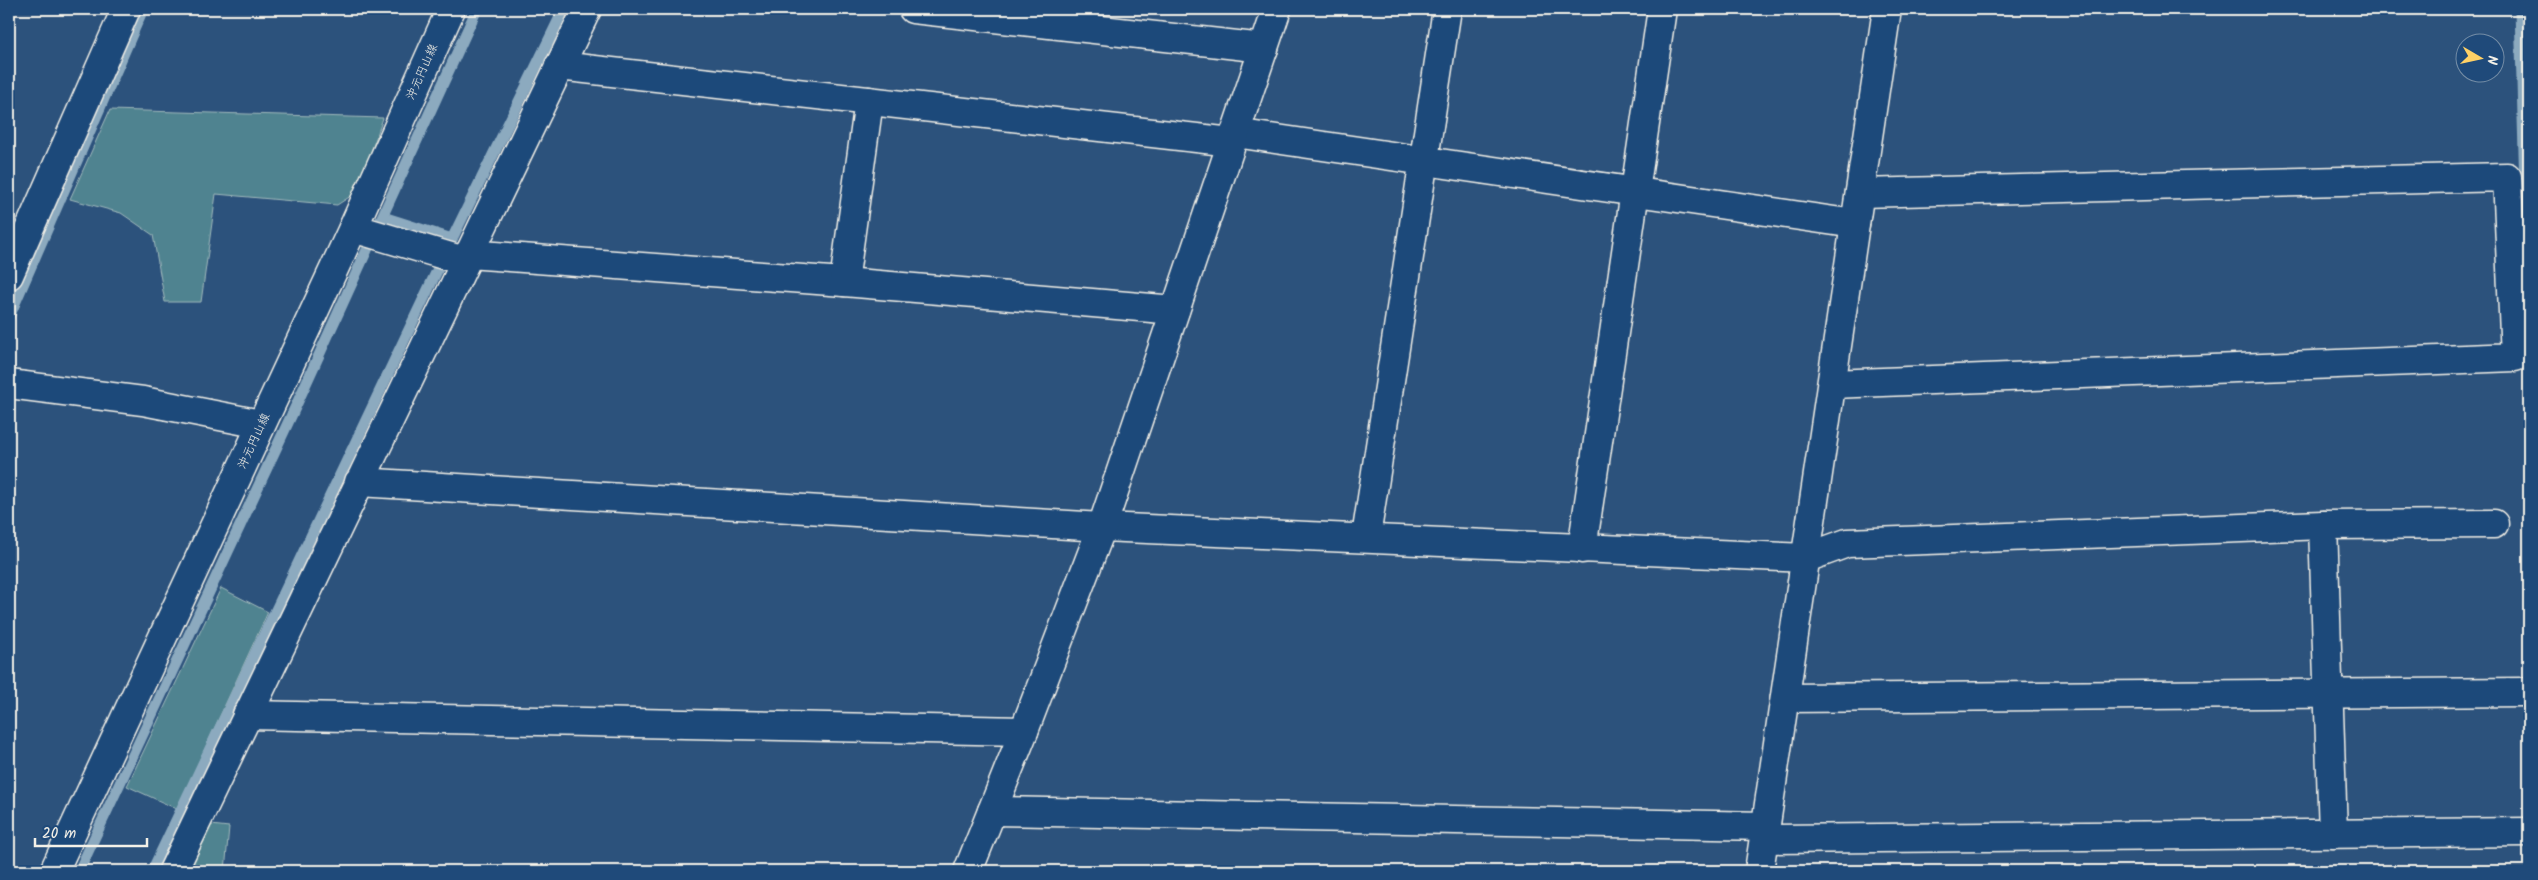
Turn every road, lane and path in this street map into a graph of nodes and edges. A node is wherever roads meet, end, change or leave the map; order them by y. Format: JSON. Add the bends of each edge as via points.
{"nodes":[{"id":1,"x":126,"y":9,"type":"edge"},
{"id":2,"x":451,"y":9,"type":"edge"},
{"id":3,"x":587,"y":9,"type":"edge"},
{"id":4,"x":913,"y":9,"type":"edge"},
{"id":5,"x":1278,"y":9,"type":"edge"},
{"id":6,"x":1448,"y":9,"type":"edge"},
{"id":7,"x":1662,"y":9,"type":"edge"},
{"id":8,"x":1892,"y":9,"type":"edge"},
{"id":9,"x":1264,"y":48,"type":"junction"},
{"id":10,"x":559,"y":66,"type":"junction"},
{"id":11,"x":869,"y":101,"type":"junction"},
{"id":12,"x":1233,"y":137,"type":"junction"},
{"id":13,"x":1426,"y":160,"type":"junction"},
{"id":14,"x":1635,"y":190,"type":"junction"},
{"id":15,"x":1860,"y":193,"type":"junction"},
{"id":16,"x":21,"y":224,"type":"edge"},
{"id":17,"x":1855,"y":224,"type":"junction"},
{"id":18,"x":368,"y":232,"type":"junction"},
{"id":19,"x":454,"y":256,"type":"junction"},
{"id":20,"x":9,"y":275,"type":"edge"},
{"id":21,"x":844,"y":282,"type":"junction"},
{"id":22,"x":1175,"y":310,"type":"junction"},
{"id":23,"x":9,"y":384,"type":"edge"},
{"id":24,"x":1832,"y":384,"type":"junction"},
{"id":25,"x":261,"y":424,"type":"junction"},
{"id":26,"x":358,"y":482,"type":"junction"},
{"id":27,"x":2494,"y":524,"type":"dead end"},
{"id":28,"x":2323,"y":525,"type":"junction"},
{"id":29,"x":1102,"y":527,"type":"junction"},
{"id":30,"x":1366,"y":537,"type":"junction"},
{"id":31,"x":1582,"y":549,"type":"junction"},
{"id":32,"x":1806,"y":558,"type":"junction"},
{"id":33,"x":2524,"y":692,"type":"dead end"},
{"id":34,"x":2328,"y":694,"type":"junction"},
{"id":35,"x":1785,"y":698,"type":"junction"},
{"id":36,"x":247,"y":715,"type":"junction"},
{"id":37,"x":1024,"y":731,"type":"junction"},
{"id":38,"x":992,"y":811,"type":"junction"},
{"id":39,"x":2529,"y":832,"type":"edge"},
{"id":40,"x":1765,"y":833,"type":"junction"},
{"id":41,"x":2333,"y":834,"type":"junction"},
{"id":42,"x":54,"y":871,"type":"edge"},
{"id":43,"x":173,"y":871,"type":"edge"},
{"id":44,"x":968,"y":871,"type":"edge"},
{"id":45,"x":1759,"y":871,"type":"edge"}],
"edges":[{"from":1,"to":16,"type":"street"},
{"from":2,"to":18,"type":"street","name":"沖元円山線"},
{"from":3,"to":10,"type":"street"},
{"from":4,"to":9,"type":"street"},
{"from":5,"to":9,"type":"street"},
{"from":6,"to":13,"type":"street"},
{"from":7,"to":14,"type":"street"},
{"from":8,"to":15,"type":"street"},
{"from":9,"to":12,"type":"street"},
{"from":10,"to":11,"type":"street"},
{"from":10,"to":19,"type":"street"},
{"from":11,"to":12,"type":"street"},
{"from":11,"to":21,"type":"street"},
{"from":12,"to":13,"type":"street"},
{"from":12,"to":22,"type":"street"},
{"from":13,"to":14,"type":"street"},
{"from":13,"to":30,"type":"street"},
{"from":14,"to":17,"type":"street"},
{"from":14,"to":31,"type":"street"},
{"from":15,"to":17,"type":"street"},
{"from":15,"to":24,"type":"street","via":[[2507,177],[2515,357]]},
{"from":16,"to":20,"type":"street"},
{"from":17,"to":24,"type":"street"},
{"from":18,"to":19,"type":"street"},
{"from":18,"to":25,"type":"street","name":"沖元円山線"},
{"from":19,"to":21,"type":"street"},
{"from":19,"to":26,"type":"street"},
{"from":21,"to":22,"type":"street"},
{"from":22,"to":29,"type":"street"},
{"from":23,"to":25,"type":"street","via":[[143,401]]},
{"from":24,"to":32,"type":"street"},
{"from":25,"to":42,"type":"street","name":"沖元円山線"},
{"from":26,"to":29,"type":"street"},
{"from":26,"to":36,"type":"street"},
{"from":27,"to":28,"type":"street"},
{"from":28,"to":32,"type":"street","via":[[1847,543]]},
{"from":28,"to":34,"type":"street"},
{"from":29,"to":30,"type":"street"},
{"from":29,"to":37,"type":"street"},
{"from":30,"to":31,"type":"street"},
{"from":31,"to":32,"type":"street"},
{"from":32,"to":35,"type":"street"},
{"from":33,"to":34,"type":"street"},
{"from":34,"to":35,"type":"street"},
{"from":34,"to":41,"type":"street"},
{"from":35,"to":40,"type":"street"},
{"from":36,"to":37,"type":"street"},
{"from":36,"to":43,"type":"street"},
{"from":37,"to":38,"type":"street"},
{"from":38,"to":40,"type":"street"},
{"from":38,"to":44,"type":"street"},
{"from":39,"to":41,"type":"street"},
{"from":40,"to":41,"type":"street"},
{"from":40,"to":45,"type":"street"}]}
